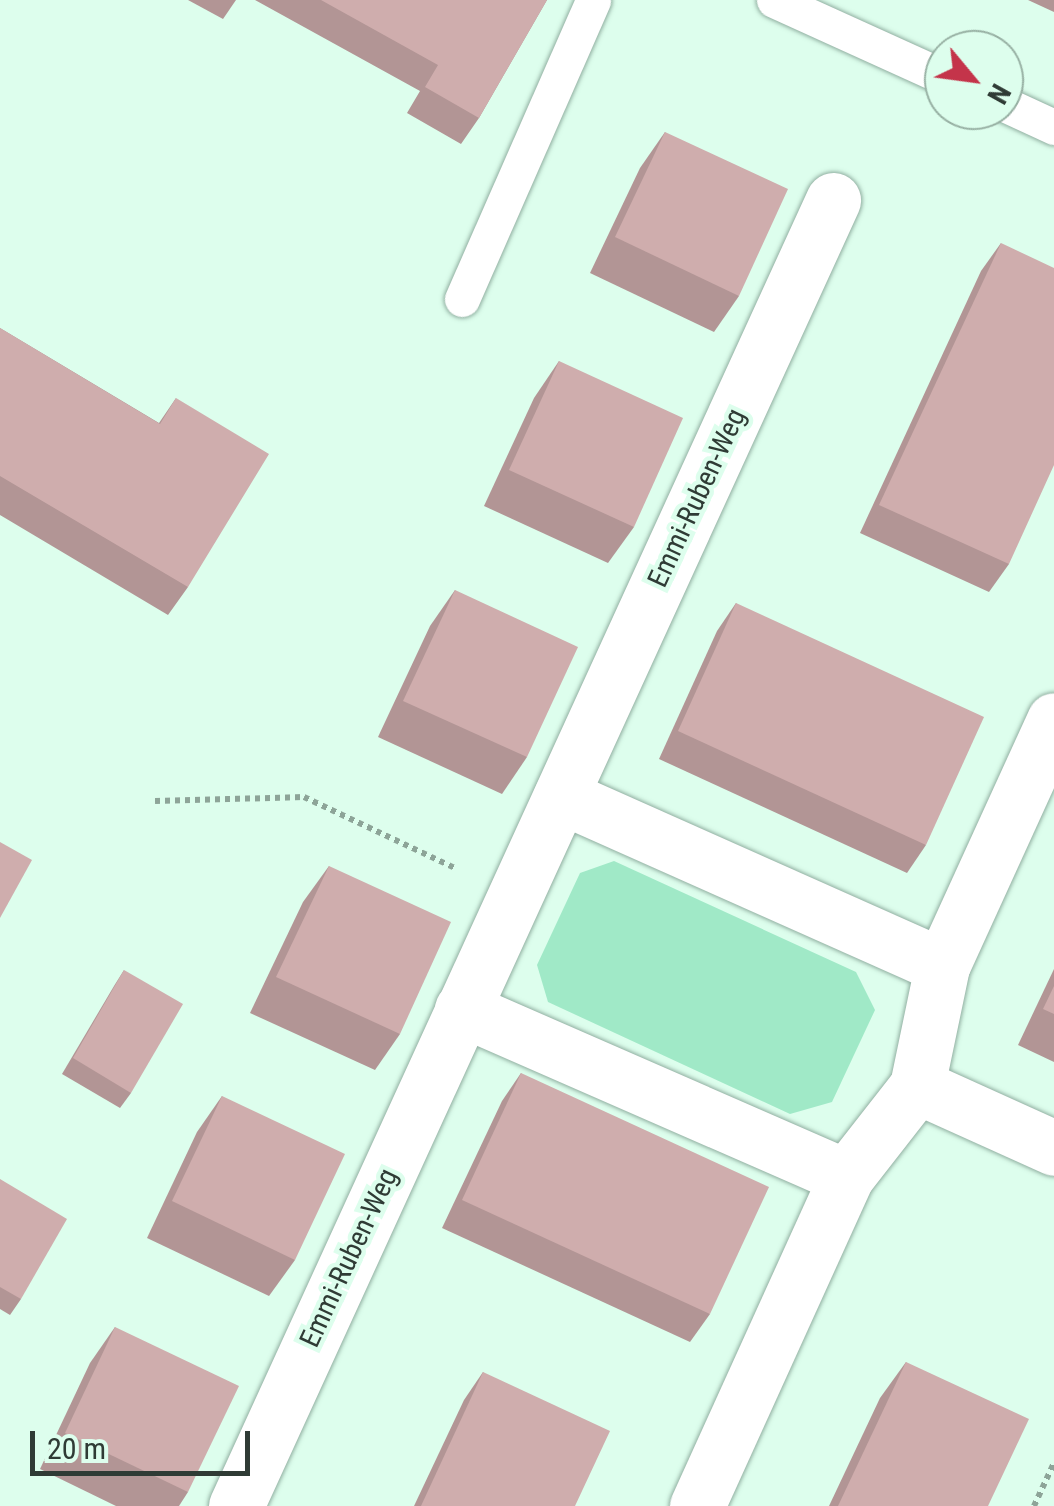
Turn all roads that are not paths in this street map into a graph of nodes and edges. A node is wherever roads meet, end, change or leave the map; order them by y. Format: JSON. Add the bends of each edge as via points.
{"nodes":[{"id":1,"x":593,"y":0,"type":"edge"},
{"id":2,"x":774,"y":0,"type":"edge"},
{"id":3,"x":924,"y":68,"type":"edge"},
{"id":4,"x":1024,"y":113,"type":"edge"},
{"id":5,"x":1054,"y":127,"type":"edge"},
{"id":6,"x":834,"y":200,"type":"dead end"},
{"id":7,"x":462,"y":300,"type":"dead end"},
{"id":8,"x":1054,"y":720,"type":"edge"},
{"id":9,"x":561,"y":796,"type":"junction"},
{"id":10,"x":942,"y":966,"type":"junction"},
{"id":11,"x":462,"y":1009,"type":"junction"},
{"id":12,"x":917,"y":1086,"type":"junction"},
{"id":13,"x":1054,"y":1148,"type":"edge"},
{"id":14,"x":846,"y":1177,"type":"junction"},
{"id":15,"x":236,"y":1506,"type":"edge"},
{"id":16,"x":697,"y":1506,"type":"edge"}],
"edges":[{"from":1,"to":7,"type":"lane"},
{"from":2,"to":3,"type":"lane"},
{"from":4,"to":5,"type":"lane"},
{"from":6,"to":9,"type":"street","name":"Emmi-Ruben-Weg"},
{"from":8,"to":10,"type":"street"},
{"from":9,"to":10,"type":"street"},
{"from":9,"to":11,"type":"street","name":"Emmi-Ruben-Weg"},
{"from":10,"to":12,"type":"street"},
{"from":11,"to":14,"type":"street"},
{"from":11,"to":15,"type":"street","name":"Emmi-Ruben-Weg"},
{"from":12,"to":13,"type":"street"},
{"from":12,"to":14,"type":"street"},
{"from":14,"to":16,"type":"street"}]}
